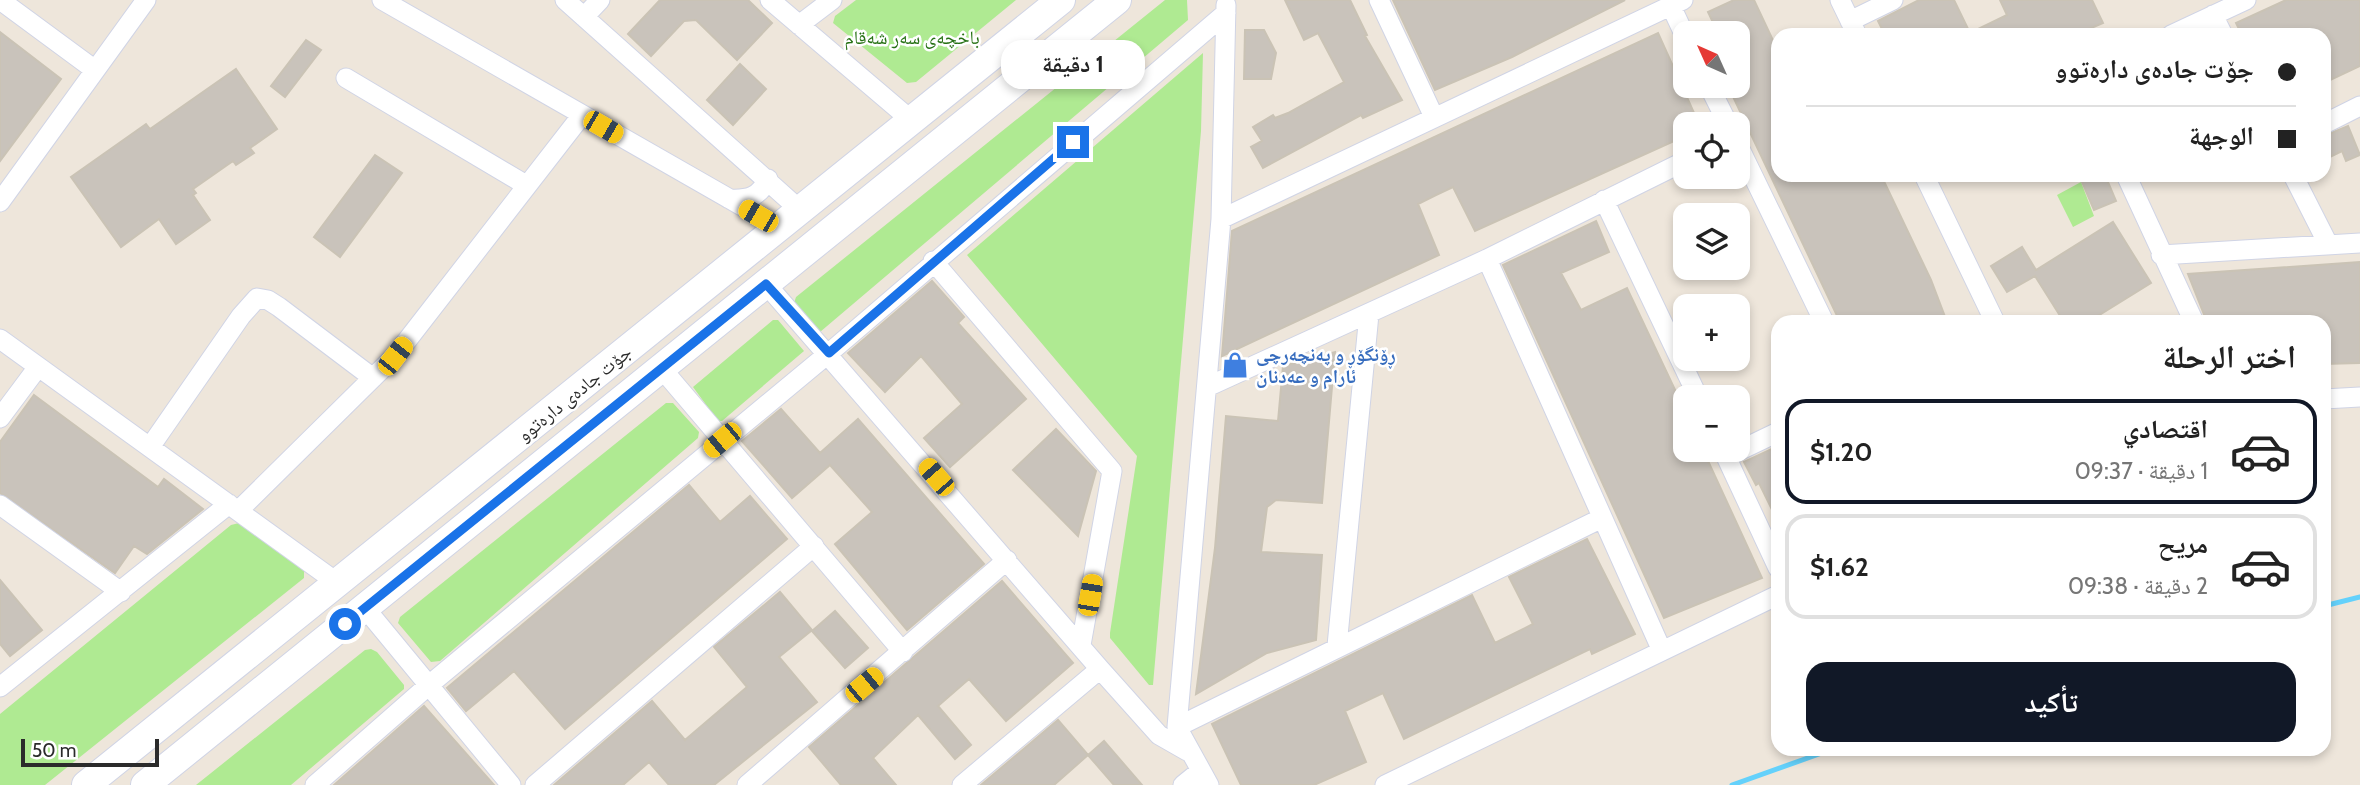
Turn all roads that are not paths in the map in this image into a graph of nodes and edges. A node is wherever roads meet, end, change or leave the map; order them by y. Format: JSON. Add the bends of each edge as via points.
{"nodes":[{"id":1,"x":0,"y":0,"type":"edge"},
{"id":2,"x":146,"y":0,"type":"edge"},
{"id":3,"x":382,"y":0,"type":"edge"},
{"id":4,"x":565,"y":0,"type":"edge"},
{"id":5,"x":600,"y":0,"type":"edge"},
{"id":6,"x":770,"y":0,"type":"edge"},
{"id":7,"x":832,"y":0,"type":"edge"},
{"id":8,"x":1061,"y":0,"type":"edge"},
{"id":9,"x":1117,"y":0,"type":"edge"},
{"id":10,"x":1380,"y":0,"type":"edge"},
{"id":11,"x":1840,"y":0,"type":"edge"},
{"id":12,"x":1894,"y":0,"type":"edge"},
{"id":13,"x":2246,"y":0,"type":"edge"},
{"id":14,"x":1677,"y":3,"type":"edge"},
{"id":15,"x":1226,"y":6,"type":"edge"},
{"id":16,"x":2213,"y":15,"type":"junction"},
{"id":17,"x":584,"y":17,"type":"junction"},
{"id":18,"x":1681,"y":21,"type":"edge"},
{"id":19,"x":799,"y":25,"type":"junction"},
{"id":20,"x":1854,"y":28,"type":"edge"},
{"id":21,"x":2186,"y":28,"type":"edge"},
{"id":22,"x":2220,"y":28,"type":"edge"},
{"id":23,"x":95,"y":70,"type":"junction"},
{"id":24,"x":346,"y":78,"type":"dead end"},
{"id":25,"x":2360,"y":106,"type":"edge"},
{"id":26,"x":582,"y":115,"type":"junction"},
{"id":27,"x":916,"y":117,"type":"junction"},
{"id":28,"x":1434,"y":117,"type":"junction"},
{"id":29,"x":2331,"y":120,"type":"edge"},
{"id":30,"x":943,"y":141,"type":"junction"},
{"id":31,"x":1673,"y":168,"type":"edge"},
{"id":32,"x":1750,"y":170,"type":"edge"},
{"id":33,"x":768,"y":179,"type":"junction"},
{"id":34,"x":6,"y":181,"type":"edge"},
{"id":35,"x":1927,"y":182,"type":"edge"},
{"id":36,"x":2129,"y":182,"type":"edge"},
{"id":37,"x":2297,"y":182,"type":"edge"},
{"id":38,"x":526,"y":185,"type":"junction"},
{"id":39,"x":728,"y":198,"type":"junction"},
{"id":40,"x":1604,"y":200,"type":"junction"},
{"id":41,"x":0,"y":202,"type":"edge"},
{"id":42,"x":800,"y":210,"type":"junction"},
{"id":43,"x":1221,"y":219,"type":"junction"},
{"id":44,"x":777,"y":226,"type":"junction"},
{"id":45,"x":2360,"y":243,"type":"edge"},
{"id":46,"x":2328,"y":244,"type":"junction"},
{"id":47,"x":2161,"y":255,"type":"junction"},
{"id":48,"x":1486,"y":259,"type":"junction"},
{"id":49,"x":933,"y":261,"type":"junction"},
{"id":50,"x":766,"y":284,"type":"junction"},
{"id":51,"x":1369,"y":314,"type":"junction"},
{"id":52,"x":1821,"y":315,"type":"edge"},
{"id":53,"x":1992,"y":315,"type":"edge"},
{"id":54,"x":2191,"y":315,"type":"edge"},
{"id":55,"x":0,"y":339,"type":"edge"},
{"id":56,"x":829,"y":353,"type":"junction"},
{"id":57,"x":38,"y":367,"type":"junction"},
{"id":58,"x":662,"y":369,"type":"junction"},
{"id":59,"x":373,"y":378,"type":"junction"},
{"id":60,"x":1692,"y":385,"type":"edge"},
{"id":61,"x":1207,"y":387,"type":"junction"},
{"id":62,"x":2360,"y":397,"type":"edge"},
{"id":63,"x":2331,"y":399,"type":"edge"},
{"id":64,"x":0,"y":418,"type":"edge"},
{"id":65,"x":1771,"y":435,"type":"edge"},
{"id":66,"x":722,"y":440,"type":"junction"},
{"id":67,"x":1750,"y":443,"type":"edge"},
{"id":68,"x":150,"y":447,"type":"junction"},
{"id":69,"x":1729,"y":462,"type":"edge"},
{"id":70,"x":233,"y":508,"type":"junction"},
{"id":71,"x":3,"y":511,"type":"edge"},
{"id":72,"x":1602,"y":518,"type":"junction"},
{"id":73,"x":814,"y":546,"type":"junction"},
{"id":74,"x":1771,"y":553,"type":"edge"},
{"id":75,"x":1007,"y":561,"type":"junction"},
{"id":76,"x":339,"y":584,"type":"junction"},
{"id":77,"x":121,"y":592,"type":"junction"},
{"id":78,"x":1771,"y":598,"type":"edge"},
{"id":79,"x":366,"y":608,"type":"junction"},
{"id":80,"x":1081,"y":645,"type":"junction"},
{"id":81,"x":1337,"y":646,"type":"junction"},
{"id":82,"x":1662,"y":650,"type":"junction"},
{"id":83,"x":903,"y":652,"type":"junction"},
{"id":84,"x":1100,"y":669,"type":"junction"},
{"id":85,"x":429,"y":684,"type":"junction"},
{"id":86,"x":0,"y":687,"type":"edge"},
{"id":87,"x":1177,"y":727,"type":"junction"},
{"id":88,"x":1187,"y":751,"type":"junction"},
{"id":89,"x":1204,"y":778,"type":"edge"},
{"id":90,"x":86,"y":785,"type":"edge"},
{"id":91,"x":145,"y":785,"type":"edge"},
{"id":92,"x":315,"y":785,"type":"edge"},
{"id":93,"x":511,"y":785,"type":"edge"},
{"id":94,"x":535,"y":785,"type":"edge"},
{"id":95,"x":747,"y":785,"type":"edge"},
{"id":96,"x":962,"y":785,"type":"edge"},
{"id":97,"x":1183,"y":785,"type":"edge"},
{"id":98,"x":1385,"y":785,"type":"edge"}],
"edges":[{"from":1,"to":23,"type":"street"},
{"from":2,"to":23,"type":"street"},
{"from":3,"to":26,"type":"street"},
{"from":4,"to":17,"type":"street"},
{"from":5,"to":17,"type":"street"},
{"from":6,"to":19,"type":"street"},
{"from":7,"to":19,"type":"street"},
{"from":8,"to":27,"type":"main road","name":"جۆت جادەی دارەتوو"},
{"from":9,"to":30,"type":"main road","name":"جۆت جادەی دارەتوو"},
{"from":10,"to":28,"type":"street"},
{"from":11,"to":20,"type":"street"},
{"from":12,"to":20,"type":"street"},
{"from":13,"to":16,"type":"street"},
{"from":14,"to":18,"type":"street"},
{"from":14,"to":28,"type":"street"},
{"from":15,"to":43,"type":"street"},
{"from":15,"to":49,"type":"street"},
{"from":16,"to":21,"type":"street"},
{"from":16,"to":22,"type":"street"},
{"from":17,"to":33,"type":"street"},
{"from":19,"to":27,"type":"street"},
{"from":23,"to":34,"type":"street"},
{"from":24,"to":38,"type":"street"},
{"from":25,"to":29,"type":"street"},
{"from":26,"to":38,"type":"street"},
{"from":26,"to":39,"type":"street"},
{"from":27,"to":30,"type":"main road"},
{"from":27,"to":42,"type":"main road","name":"جۆت جادەی دارەتوو"},
{"from":28,"to":43,"type":"street"},
{"from":30,"to":50,"type":"main road","name":"جۆت جادەی دارەتوو"},
{"from":31,"to":40,"type":"street"},
{"from":32,"to":52,"type":"street"},
{"from":33,"to":39,"type":"street","via":[[754,197]]},
{"from":33,"to":42,"type":"street"},
{"from":34,"to":41,"type":"street"},
{"from":35,"to":53,"type":"street"},
{"from":36,"to":47,"type":"street"},
{"from":37,"to":46,"type":"street"},
{"from":38,"to":59,"type":"street","via":[[395,356]]},
{"from":39,"to":44,"type":"street"},
{"from":40,"to":48,"type":"street"},
{"from":40,"to":60,"type":"street"},
{"from":42,"to":44,"type":"main road","name":"جۆت جادەی دارەتوو"},
{"from":43,"to":61,"type":"street"},
{"from":44,"to":76,"type":"main road","name":"جۆت جادەی دارەتوو"},
{"from":45,"to":46,"type":"street"},
{"from":46,"to":47,"type":"street"},
{"from":47,"to":54,"type":"street"},
{"from":48,"to":51,"type":"street"},
{"from":48,"to":72,"type":"street"},
{"from":49,"to":56,"type":"street"},
{"from":49,"to":80,"type":"street","via":[[1112,471]]},
{"from":50,"to":56,"type":"street"},
{"from":50,"to":58,"type":"main road","name":"جۆت جادەی دارەتوو"},
{"from":51,"to":61,"type":"street"},
{"from":51,"to":81,"type":"street"},
{"from":55,"to":57,"type":"street"},
{"from":56,"to":66,"type":"street"},
{"from":56,"to":75,"type":"street"},
{"from":57,"to":64,"type":"street"},
{"from":57,"to":68,"type":"street"},
{"from":58,"to":66,"type":"street"},
{"from":58,"to":79,"type":"main road","name":"جۆت جادەی دارەتوو"},
{"from":59,"to":68,"type":"street","via":[[279,307],[257,298]]},
{"from":59,"to":70,"type":"street"},
{"from":61,"to":87,"type":"street"},
{"from":62,"to":63,"type":"street"},
{"from":65,"to":67,"type":"street"},
{"from":66,"to":73,"type":"street"},
{"from":66,"to":85,"type":"street"},
{"from":68,"to":70,"type":"street"},
{"from":69,"to":74,"type":"street"},
{"from":70,"to":76,"type":"street"},
{"from":70,"to":77,"type":"street"},
{"from":71,"to":77,"type":"street"},
{"from":72,"to":81,"type":"street"},
{"from":72,"to":82,"type":"street"},
{"from":73,"to":83,"type":"street"},
{"from":73,"to":94,"type":"street"},
{"from":75,"to":80,"type":"street"},
{"from":75,"to":83,"type":"street"},
{"from":76,"to":90,"type":"main road","name":"جۆت جادەی دارەتوو"},
{"from":77,"to":86,"type":"street"},
{"from":78,"to":82,"type":"street"},
{"from":79,"to":85,"type":"street"},
{"from":79,"to":91,"type":"main road","name":"جۆت جادەی دارەتوو"},
{"from":80,"to":84,"type":"street"},
{"from":81,"to":87,"type":"street"},
{"from":82,"to":98,"type":"street"},
{"from":83,"to":95,"type":"street"},
{"from":84,"to":88,"type":"street","via":[[1159,735]]},
{"from":84,"to":96,"type":"street"},
{"from":85,"to":92,"type":"street"},
{"from":85,"to":93,"type":"street"},
{"from":87,"to":88,"type":"street"},
{"from":88,"to":89,"type":"street"},
{"from":89,"to":97,"type":"street"}]}
